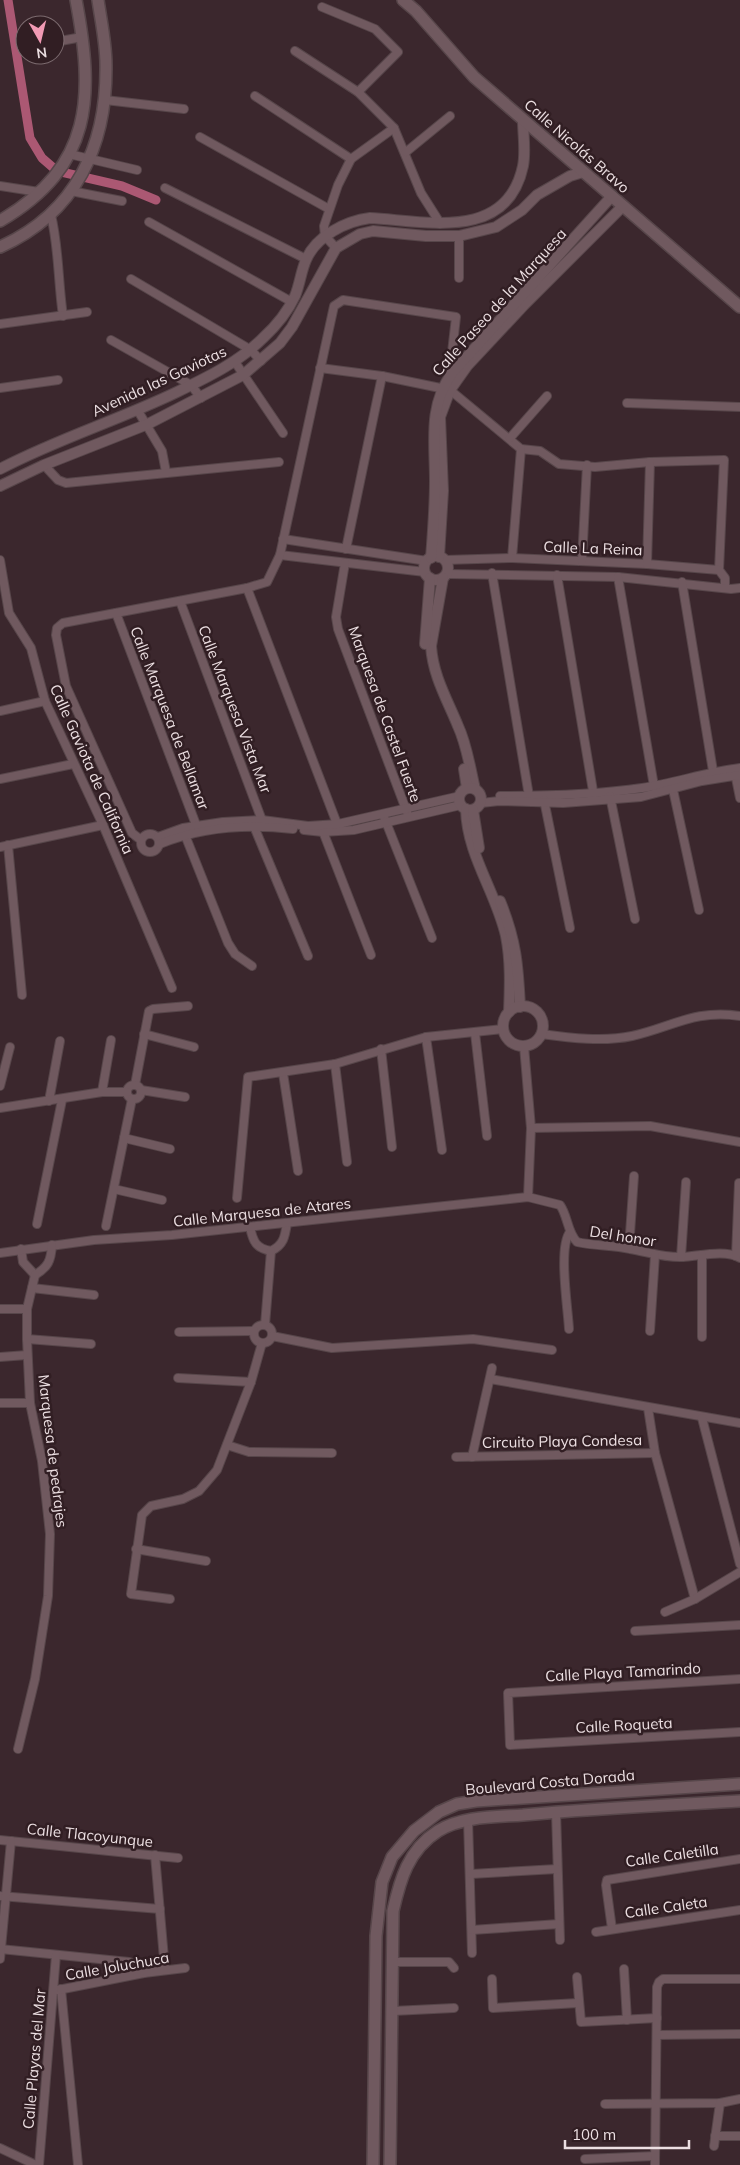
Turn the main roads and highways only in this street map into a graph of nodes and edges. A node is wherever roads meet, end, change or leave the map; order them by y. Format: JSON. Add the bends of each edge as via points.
{"nodes":[{"id":1,"x":76,"y":0,"type":"edge"},
{"id":2,"x":98,"y":0,"type":"edge"},
{"id":3,"x":403,"y":0,"type":"edge"},
{"id":4,"x":101,"y":18,"type":"junction"},
{"id":5,"x":80,"y":23,"type":"junction"},
{"id":6,"x":0,"y":221,"type":"edge"},
{"id":7,"x":0,"y":248,"type":"edge"},
{"id":8,"x":740,"y":307,"type":"edge"},
{"id":9,"x":740,"y":1784,"type":"edge"},
{"id":10,"x":740,"y":1801,"type":"edge"},
{"id":11,"x":375,"y":2059,"type":"junction"},
{"id":12,"x":393,"y":2060,"type":"junction"},
{"id":13,"x":373,"y":2165,"type":"edge"},
{"id":14,"x":390,"y":2165,"type":"edge"}],
"edges":[{"from":1,"to":5,"type":"main road"},
{"from":2,"to":4,"type":"main road"},
{"from":3,"to":8,"type":"main road","name":"Calle Nicolás Bravo","via":[[474,77]]},
{"from":4,"to":5,"type":"main road"},
{"from":4,"to":7,"type":"main road","via":[[106,63],[105,100],[99,132],[87,163],[73,188],[51,215],[25,236]]},
{"from":5,"to":6,"type":"main road","via":[[87,76],[83,119],[67,157],[42,189]]},
{"from":9,"to":11,"type":"main road","name":"Boulevard Costa Dorada","via":[[476,1800],[439,1812],[414,1831],[392,1857],[382,1882],[376,1936]]},
{"from":10,"to":12,"type":"main road","name":"Boulevard Costa Dorada","via":[[468,1820],[438,1831],[413,1855],[401,1877],[393,1912]]},
{"from":11,"to":12,"type":"main road"},
{"from":11,"to":13,"type":"main road","name":"Boulevard Costa Dorada"},
{"from":12,"to":14,"type":"main road","name":"Boulevard Costa Dorada"}]}
